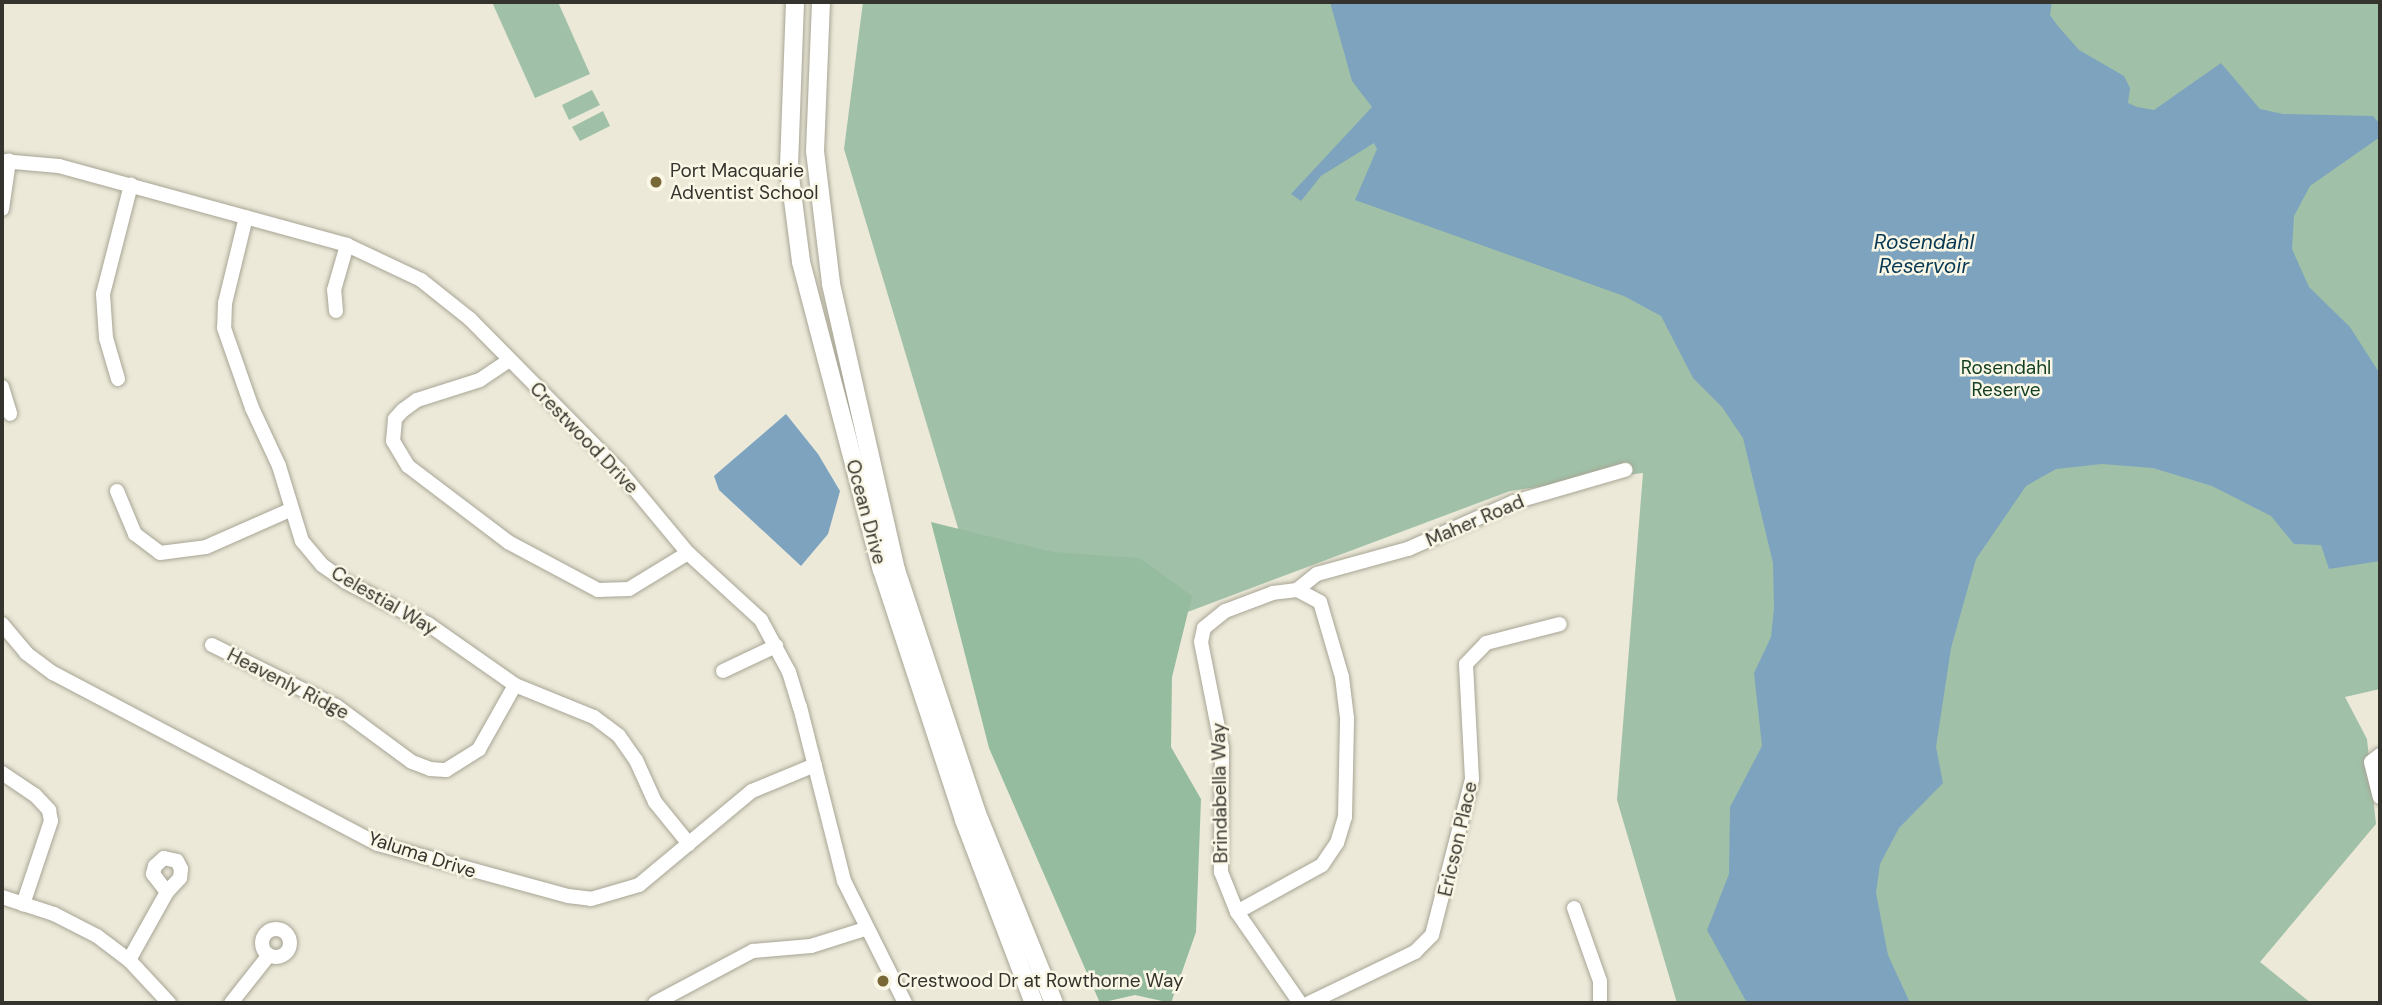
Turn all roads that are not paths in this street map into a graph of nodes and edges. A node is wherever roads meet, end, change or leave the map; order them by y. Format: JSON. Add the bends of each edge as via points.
{"nodes":[{"id":1,"x":795,"y":2,"type":"edge"},
{"id":2,"x":821,"y":2,"type":"edge"},
{"id":3,"x":789,"y":149,"type":"junction"},
{"id":4,"x":816,"y":151,"type":"junction"},
{"id":5,"x":5,"y":161,"type":"edge"},
{"id":6,"x":131,"y":185,"type":"junction"},
{"id":7,"x":2,"y":209,"type":"edge"},
{"id":8,"x":246,"y":217,"type":"junction"},
{"id":9,"x":347,"y":245,"type":"junction"},
{"id":10,"x":336,"y":311,"type":"dead end"},
{"id":11,"x":508,"y":361,"type":"junction"},
{"id":12,"x":118,"y":379,"type":"dead end"},
{"id":13,"x":2,"y":387,"type":"edge"},
{"id":14,"x":10,"y":414,"type":"dead end"},
{"id":15,"x":1625,"y":470,"type":"dead end"},
{"id":16,"x":117,"y":491,"type":"dead end"},
{"id":17,"x":290,"y":510,"type":"junction"},
{"id":18,"x":688,"y":553,"type":"junction"},
{"id":19,"x":1325,"y":573,"type":"junction"},
{"id":20,"x":1297,"y":590,"type":"junction"},
{"id":21,"x":1314,"y":597,"type":"junction"},
{"id":22,"x":2,"y":624,"type":"edge"},
{"id":23,"x":1560,"y":624,"type":"dead end"},
{"id":24,"x":212,"y":645,"type":"dead end"},
{"id":25,"x":775,"y":646,"type":"junction"},
{"id":26,"x":723,"y":671,"type":"dead end"},
{"id":27,"x":514,"y":685,"type":"junction"},
{"id":28,"x":2380,"y":755,"type":"edge"},
{"id":29,"x":815,"y":765,"type":"junction"},
{"id":30,"x":2,"y":773,"type":"edge"},
{"id":31,"x":2380,"y":797,"type":"edge"},
{"id":32,"x":689,"y":844,"type":"junction"},
{"id":33,"x":167,"y":892,"type":"dead end"},
{"id":34,"x":2,"y":897,"type":"edge"},
{"id":35,"x":23,"y":904,"type":"junction"},
{"id":36,"x":1574,"y":908,"type":"dead end"},
{"id":37,"x":1237,"y":912,"type":"junction"},
{"id":38,"x":865,"y":929,"type":"junction"},
{"id":39,"x":269,"y":955,"type":"dead end"},
{"id":40,"x":130,"y":960,"type":"junction"},
{"id":41,"x":169,"y":1003,"type":"edge"},
{"id":42,"x":231,"y":1003,"type":"edge"},
{"id":43,"x":655,"y":1003,"type":"edge"},
{"id":44,"x":905,"y":1003,"type":"edge"},
{"id":45,"x":1034,"y":1003,"type":"edge"},
{"id":46,"x":1054,"y":1003,"type":"edge"},
{"id":47,"x":1300,"y":1003,"type":"edge"},
{"id":48,"x":1309,"y":1003,"type":"edge"},
{"id":49,"x":1600,"y":1003,"type":"edge"}],
"edges":[{"from":1,"to":3,"type":"main road","name":"Ocean Drive"},
{"from":2,"to":4,"type":"main road","name":"Ocean Drive","via":[[815,74]]},
{"from":3,"to":4,"type":"main road"},
{"from":3,"to":45,"type":"main road","name":"Ocean Drive","via":[[801,262],[882,570],[964,820]]},
{"from":4,"to":46,"type":"main road","name":"Ocean Drive","via":[[831,284],[896,570],[976,811]]},
{"from":5,"to":6,"type":"street","name":"Crestwood Drive","via":[[59,166]]},
{"from":5,"to":7,"type":"street"},
{"from":6,"to":8,"type":"street","name":"Crestwood Drive"},
{"from":6,"to":12,"type":"street","via":[[103,294],[106,338]]},
{"from":8,"to":9,"type":"street","name":"Crestwood Drive"},
{"from":8,"to":17,"type":"street","name":"Celestial Way","via":[[225,303],[224,328],[252,408],[279,466]]},
{"from":9,"to":10,"type":"street","via":[[334,290]]},
{"from":9,"to":11,"type":"street","name":"Crestwood Drive","via":[[398,267],[443,295]]},
{"from":11,"to":18,"type":"street","name":"Crestwood Drive","via":[[619,470]]},
{"from":11,"to":18,"type":"street","via":[[480,380],[417,400],[403,410],[395,419],[393,441],[408,466],[509,542],[598,590],[629,589]]},
{"from":13,"to":14,"type":"street"},
{"from":15,"to":19,"type":"street","name":"Maher Road","via":[[1514,502],[1408,549]]},
{"from":16,"to":17,"type":"street","via":[[135,534],[160,553],[206,547]]},
{"from":17,"to":27,"type":"street","name":"Celestial Way","via":[[302,541],[322,565],[428,624]]},
{"from":18,"to":25,"type":"street","name":"Crestwood Drive","via":[[742,600]]},
{"from":19,"to":20,"type":"street","name":"Maher Road","via":[[1312,576]]},
{"from":19,"to":21,"type":"street"},
{"from":20,"to":21,"type":"street"},
{"from":20,"to":37,"type":"street","name":"Brindabella Way","via":[[1240,604],[1216,616],[1202,635],[1222,748],[1218,857]]},
{"from":21,"to":37,"type":"street","via":[[1324,610],[1336,654],[1347,718],[1349,781],[1342,831],[1332,853],[1310,875]]},
{"from":22,"to":32,"type":"street","name":"Yaluma Drive","via":[[26,653],[53,673],[378,844],[426,860],[591,899],[639,884]]},
{"from":23,"to":48,"type":"street","name":"Ericson Place","via":[[1486,643],[1466,664],[1472,779],[1432,935],[1415,952]]},
{"from":24,"to":27,"type":"street","name":"Heavenly Ridge","via":[[336,706],[412,762],[430,769],[446,770],[479,749]]},
{"from":25,"to":26,"type":"street"},
{"from":25,"to":29,"type":"street","name":"Crestwood Drive","via":[[789,672]]},
{"from":27,"to":32,"type":"street","name":"Celestial Way","via":[[594,717],[619,736],[655,802]]},
{"from":28,"to":31,"type":"street","via":[[2371,762]]},
{"from":29,"to":32,"type":"street","name":"Yaluma Drive","via":[[752,791]]},
{"from":29,"to":38,"type":"street","name":"Crestwood Drive","via":[[833,847]]},
{"from":30,"to":35,"type":"street","via":[[35,795],[49,810],[51,821]]},
{"from":33,"to":40,"type":"street"},
{"from":34,"to":35,"type":"street"},
{"from":35,"to":40,"type":"street","via":[[75,925]]},
{"from":36,"to":49,"type":"street","via":[[1600,981]]},
{"from":37,"to":47,"type":"street","name":"Brindabella Way"},
{"from":38,"to":43,"type":"street","via":[[811,946],[752,951]]},
{"from":38,"to":44,"type":"street","name":"Crestwood Drive"},
{"from":39,"to":42,"type":"street"},
{"from":40,"to":41,"type":"street"}]}
